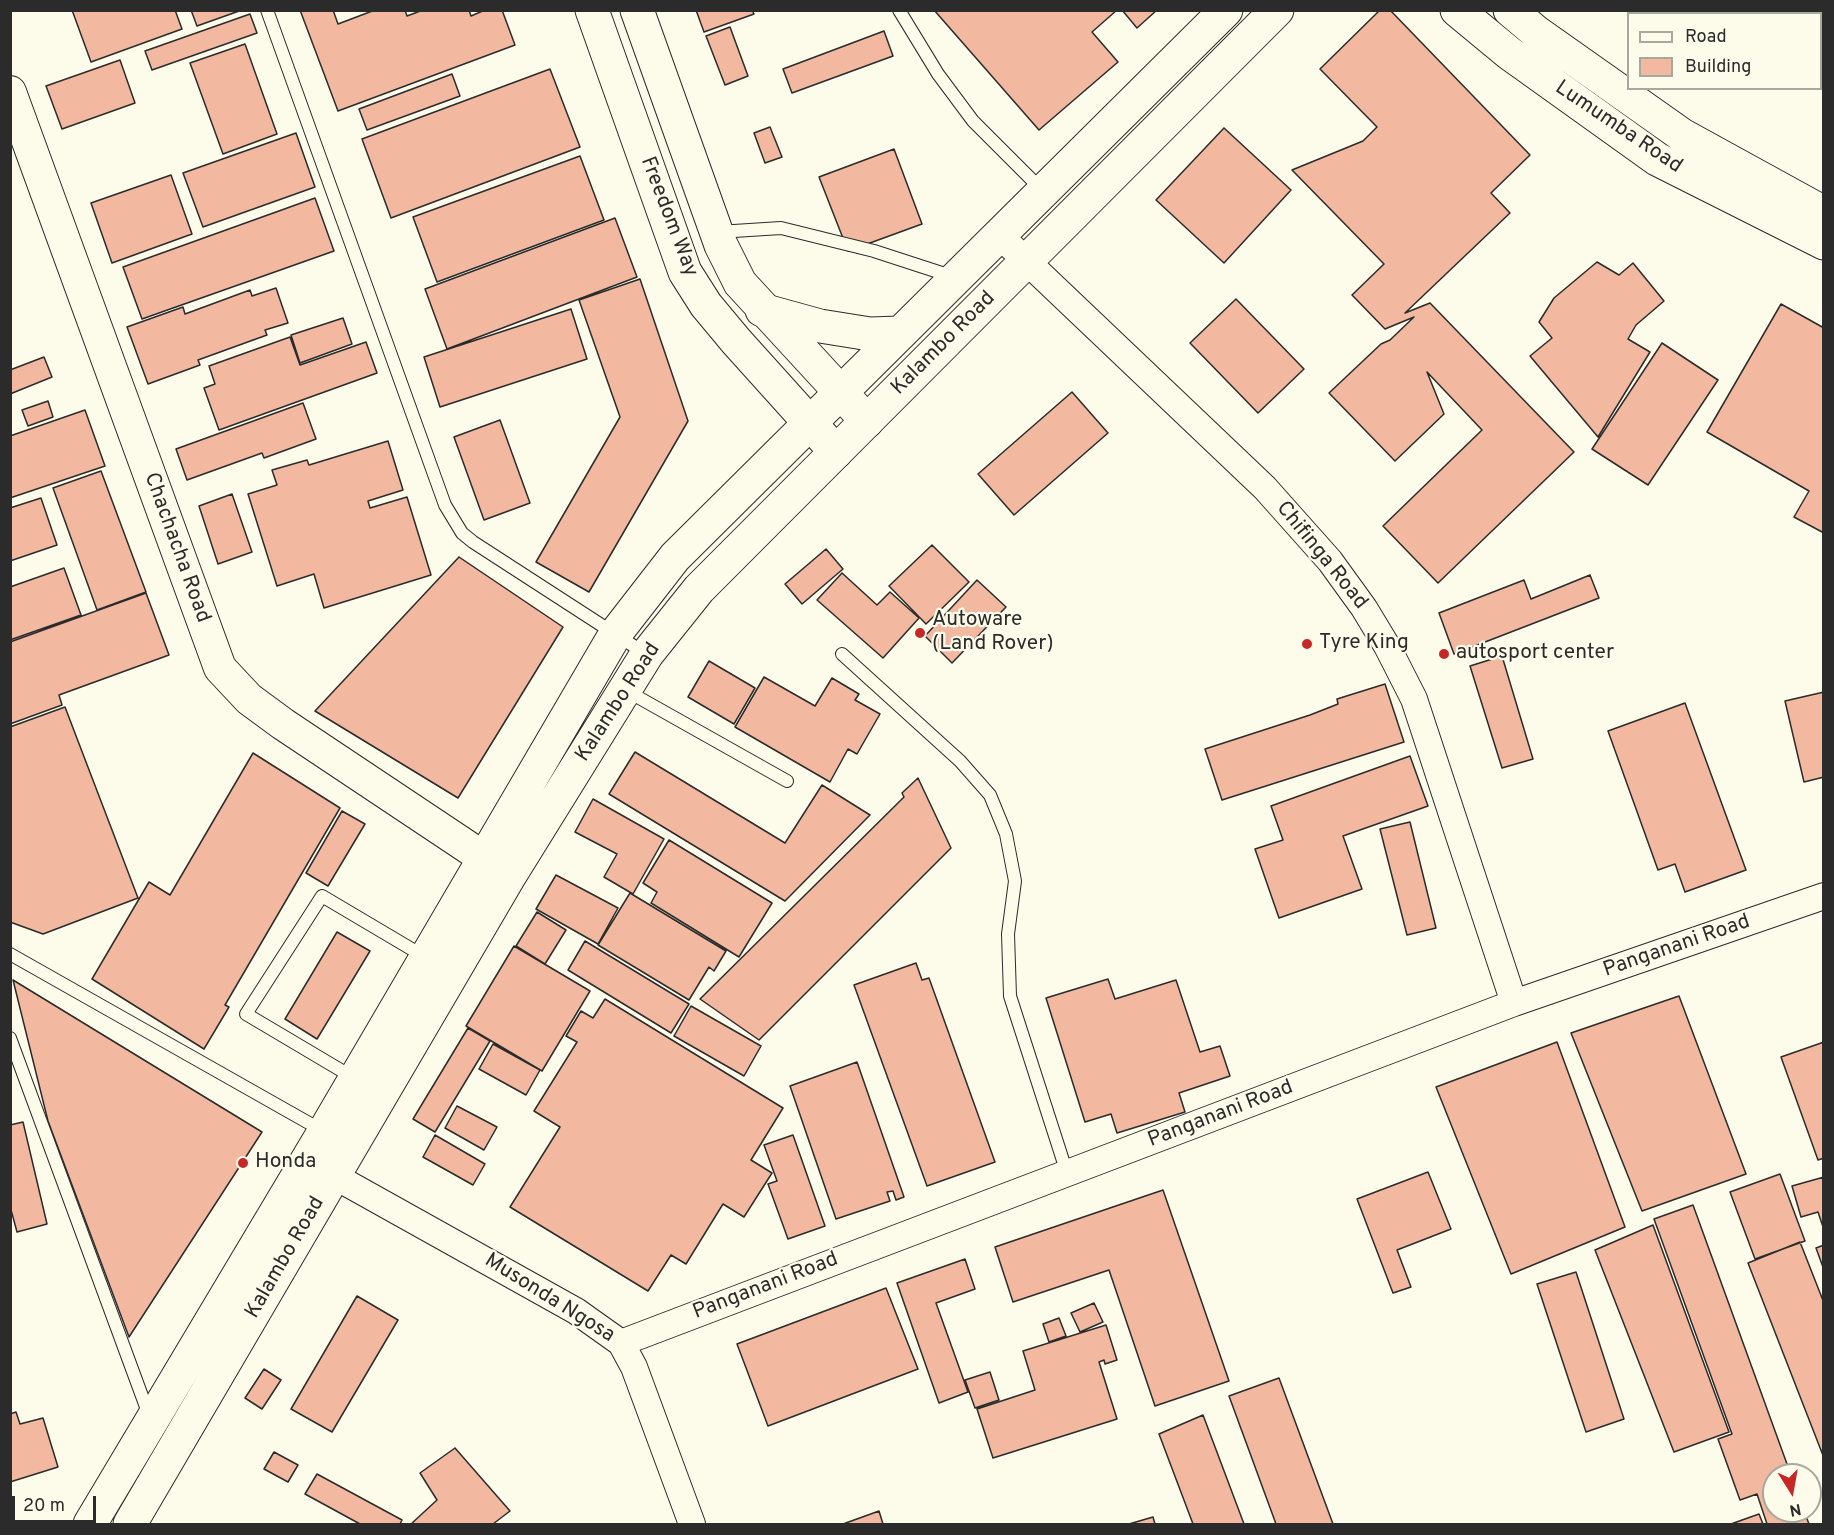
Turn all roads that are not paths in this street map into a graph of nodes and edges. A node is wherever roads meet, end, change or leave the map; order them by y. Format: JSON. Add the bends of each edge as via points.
{"nodes":[{"id":1,"x":267,"y":10,"type":"edge"},
{"id":2,"x":592,"y":10,"type":"edge"},
{"id":3,"x":637,"y":10,"type":"edge"},
{"id":4,"x":899,"y":10,"type":"edge"},
{"id":5,"x":1226,"y":10,"type":"edge"},
{"id":6,"x":1277,"y":10,"type":"edge"},
{"id":7,"x":1457,"y":10,"type":"edge"},
{"id":8,"x":1510,"y":10,"type":"edge"},
{"id":9,"x":10,"y":92,"type":"edge"},
{"id":10,"x":1043,"y":192,"type":"junction"},
{"id":11,"x":1824,"y":213,"type":"edge"},
{"id":12,"x":716,"y":232,"type":"junction"},
{"id":13,"x":999,"y":235,"type":"junction"},
{"id":14,"x":1824,"y":243,"type":"edge"},
{"id":15,"x":1025,"y":262,"type":"junction"},
{"id":16,"x":956,"y":278,"type":"junction"},
{"id":17,"x":762,"y":310,"type":"junction"},
{"id":18,"x":900,"y":333,"type":"junction"},
{"id":19,"x":839,"y":394,"type":"junction"},
{"id":20,"x":867,"y":421,"type":"junction"},
{"id":21,"x":809,"y":424,"type":"junction"},
{"id":22,"x":836,"y":452,"type":"junction"},
{"id":23,"x":616,"y":633,"type":"junction"},
{"id":24,"x":647,"y":654,"type":"junction"},
{"id":25,"x":842,"y":654,"type":"dead end"},
{"id":26,"x":626,"y":690,"type":"junction"},
{"id":27,"x":787,"y":781,"type":"dead end"},
{"id":28,"x":483,"y":857,"type":"junction"},
{"id":29,"x":510,"y":875,"type":"junction"},
{"id":30,"x":1824,"y":896,"type":"edge"},
{"id":31,"x":10,"y":954,"type":"edge"},
{"id":32,"x":425,"y":957,"type":"junction"},
{"id":33,"x":1514,"y":1004,"type":"junction"},
{"id":34,"x":10,"y":1038,"type":"edge"},
{"id":35,"x":355,"y":1079,"type":"junction"},
{"id":36,"x":324,"y":1132,"type":"junction"},
{"id":37,"x":321,"y":1168,"type":"junction"},
{"id":38,"x":1067,"y":1173,"type":"junction"},
{"id":39,"x":621,"y":1343,"type":"junction"},
{"id":40,"x":151,"y":1422,"type":"junction"},
{"id":41,"x":90,"y":1524,"type":"edge"},
{"id":42,"x":130,"y":1524,"type":"edge"},
{"id":43,"x":692,"y":1524,"type":"edge"}],
"edges":[{"from":1,"to":23,"type":"lane","via":[[445,505],[462,533],[473,542]]},
{"from":2,"to":21,"type":"main road","name":"Freedom Way","via":[[685,272],[706,305]]},
{"from":3,"to":12,"type":"main road","name":"Freedom Way"},
{"from":4,"to":10,"type":"lane","via":[[938,74],[973,121]]},
{"from":5,"to":10,"type":"main road","name":"Kalambo Road"},
{"from":6,"to":15,"type":"main road","name":"Kalambo Road"},
{"from":7,"to":14,"type":"main road","name":"Lumumba Road","via":[[1509,53],[1657,159]]},
{"from":8,"to":11,"type":"main road","name":"Lumumba Road","via":[[1682,135]]},
{"from":9,"to":28,"type":"street","name":"Chachacha Road","via":[[219,668],[249,699],[283,724]]},
{"from":10,"to":13,"type":"main road","name":"Kalambo Road"},
{"from":12,"to":16,"type":"lane","via":[[781,228],[874,251]]},
{"from":12,"to":17,"type":"main road","name":"Freedom Way","via":[[740,283]]},
{"from":13,"to":15,"type":"street","name":"Chifinga Road"},
{"from":13,"to":16,"type":"main road","name":"Kalambo Road"},
{"from":15,"to":20,"type":"main road","name":"Kalambo Road"},
{"from":15,"to":33,"type":"street","name":"Chifinga Road","via":[[1265,488],[1330,561],[1364,608],[1414,699]]},
{"from":16,"to":18,"type":"main road","name":"Kalambo Road"},
{"from":17,"to":18,"type":"main road","via":[[820,326],[870,334]]},
{"from":17,"to":19,"type":"main road","name":"Freedom Way"},
{"from":18,"to":19,"type":"main road","name":"Kalambo Road"},
{"from":19,"to":20,"type":"main road","name":"Freedom Way"},
{"from":19,"to":21,"type":"main road","name":"Kalambo Road"},
{"from":20,"to":22,"type":"main road","name":"Kalambo Road"},
{"from":21,"to":22,"type":"main road","name":"Freedom Way"},
{"from":21,"to":23,"type":"main road","name":"Kalambo Road","via":[[675,557]]},
{"from":22,"to":24,"type":"main road","name":"Kalambo Road","via":[[699,589]]},
{"from":23,"to":24,"type":"lane"},
{"from":23,"to":28,"type":"main road","name":"Kalambo Road"},
{"from":24,"to":26,"type":"main road","name":"Kalambo Road"},
{"from":25,"to":38,"type":"lane","via":[[960,761],[990,795],[1006,834],[1015,881],[1008,934],[1010,996]]},
{"from":26,"to":27,"type":"lane"},
{"from":26,"to":29,"type":"main road","name":"Kalambo Road"},
{"from":28,"to":29,"type":"street","name":"Chachacha Road"},
{"from":28,"to":32,"type":"main road","name":"Kalambo Road"},
{"from":29,"to":37,"type":"main road","name":"Kalambo Road"},
{"from":30,"to":33,"type":"street","name":"Panganani Road"},
{"from":31,"to":36,"type":"lane"},
{"from":32,"to":35,"type":"main road","name":"Kalambo Road"},
{"from":32,"to":35,"type":"lane","via":[[322,896],[246,1014]]},
{"from":33,"to":38,"type":"street","name":"Panganani Road"},
{"from":34,"to":40,"type":"lane"},
{"from":35,"to":36,"type":"main road","name":"Kalambo Road"},
{"from":36,"to":37,"type":"main road","name":"Kalambo Road"},
{"from":37,"to":39,"type":"street","name":"Musonda Ngosa","via":[[576,1311]]},
{"from":37,"to":40,"type":"main road","name":"Kalambo Road"},
{"from":37,"to":42,"type":"main road","name":"Kalambo Road"},
{"from":38,"to":39,"type":"street","name":"Panganani Road"},
{"from":39,"to":43,"type":"street","name":"Musonda Ngosa","via":[[634,1367]]},
{"from":40,"to":41,"type":"main road","name":"Kalambo Road"}]}
